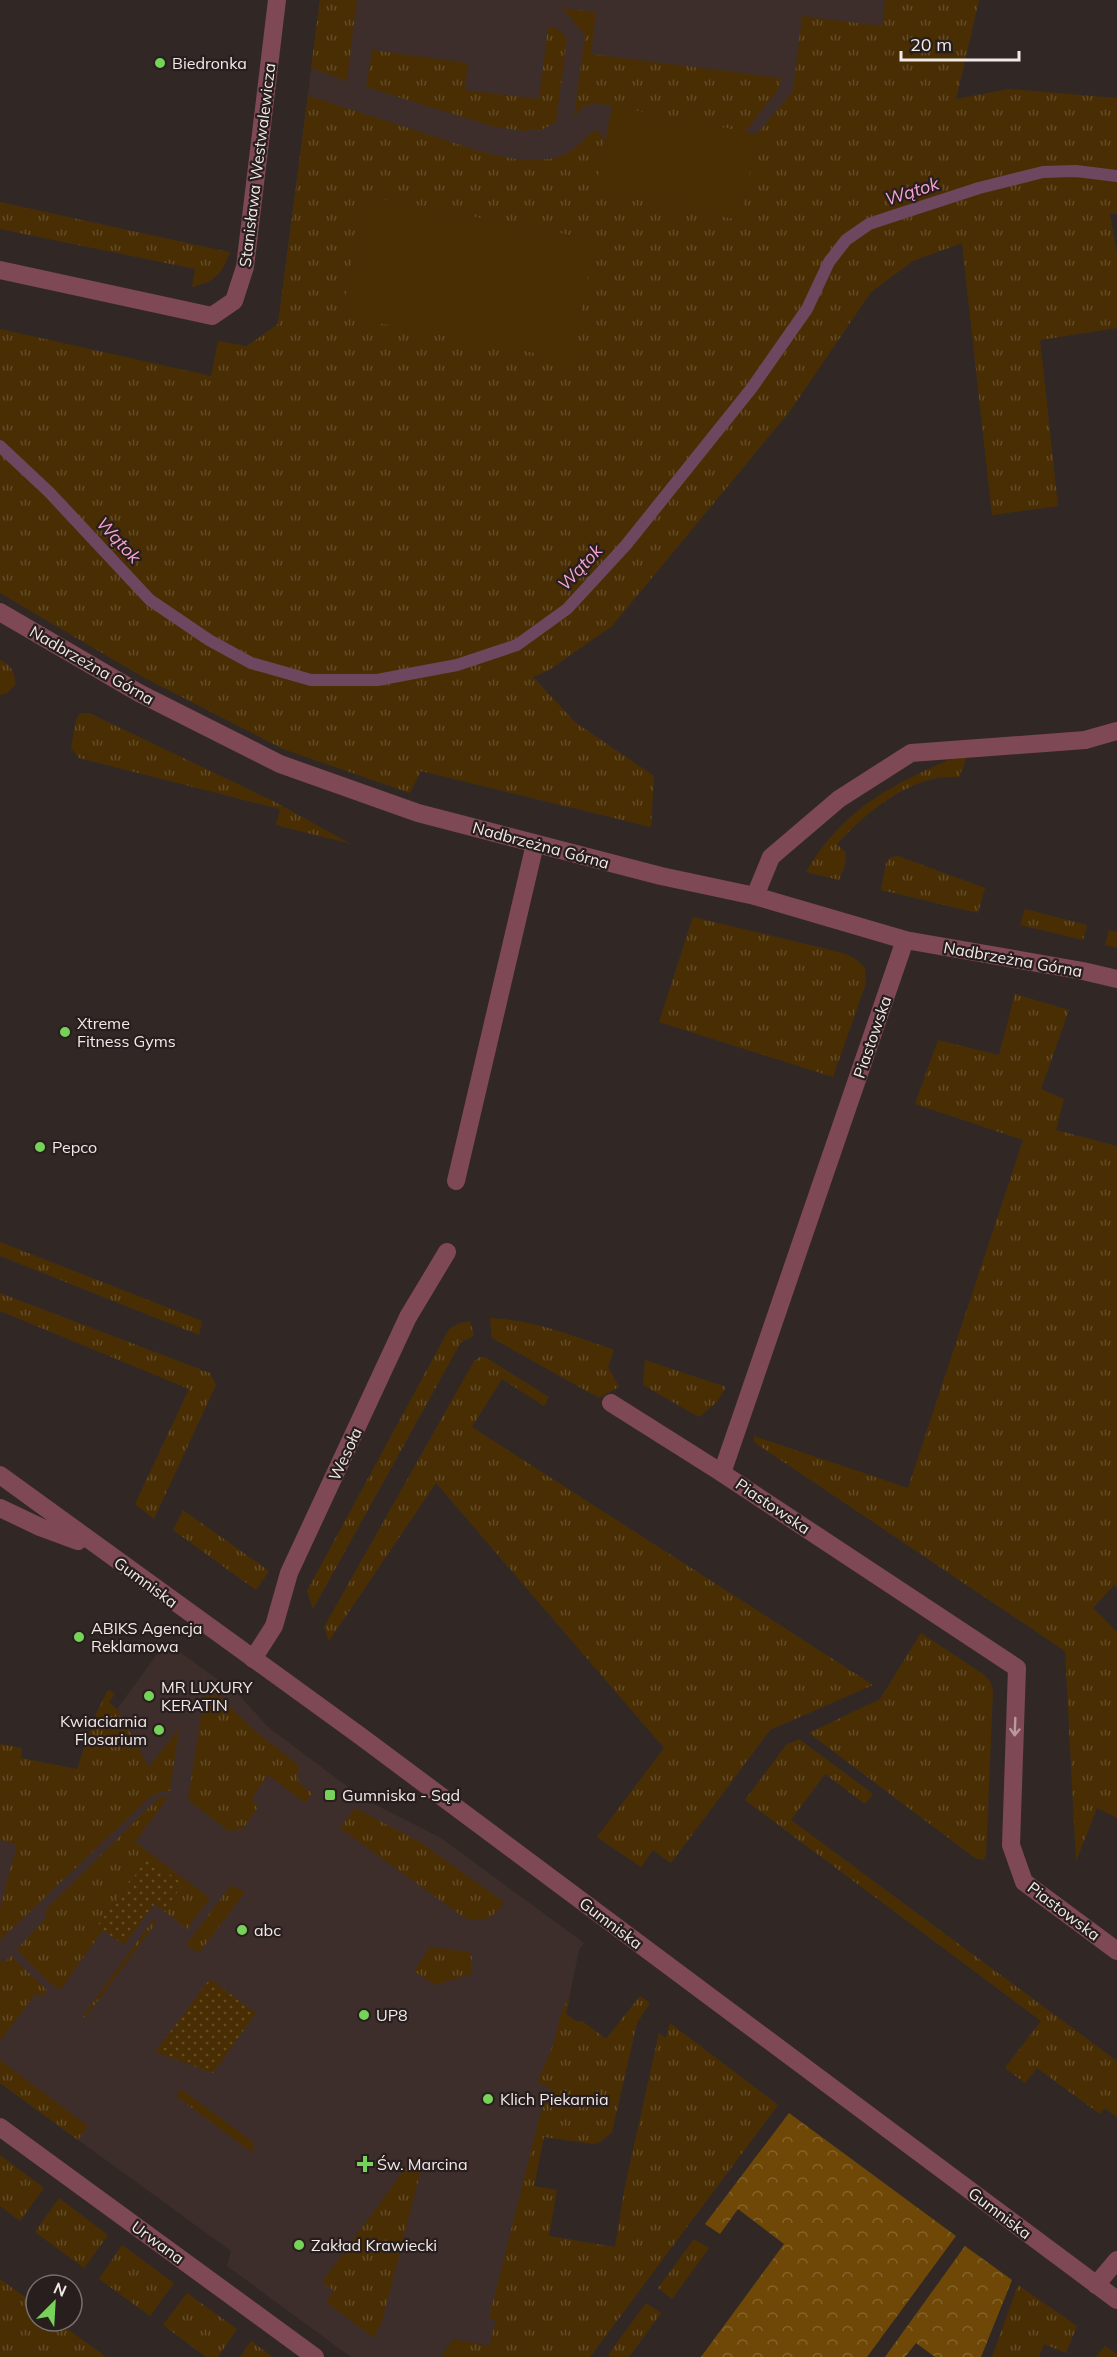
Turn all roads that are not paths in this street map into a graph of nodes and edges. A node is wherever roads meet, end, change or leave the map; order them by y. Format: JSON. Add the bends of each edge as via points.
{"nodes":[{"id":1,"x":277,"y":0,"type":"edge"},
{"id":2,"x":0,"y":270,"type":"edge"},
{"id":3,"x":0,"y":612,"type":"edge"},
{"id":4,"x":1117,"y":731,"type":"edge"},
{"id":5,"x":535,"y":844,"type":"junction"},
{"id":6,"x":755,"y":896,"type":"junction"},
{"id":7,"x":905,"y":940,"type":"junction"},
{"id":8,"x":1117,"y":979,"type":"edge"},
{"id":9,"x":456,"y":1181,"type":"dead end"},
{"id":10,"x":447,"y":1252,"type":"dead end"},
{"id":11,"x":611,"y":1403,"type":"dead end"},
{"id":12,"x":722,"y":1473,"type":"junction"},
{"id":13,"x":0,"y":1475,"type":"edge"},
{"id":14,"x":0,"y":1508,"type":"edge"},
{"id":15,"x":101,"y":1550,"type":"junction"},
{"id":16,"x":253,"y":1659,"type":"junction"},
{"id":17,"x":1117,"y":1951,"type":"edge"},
{"id":18,"x":0,"y":2127,"type":"edge"},
{"id":19,"x":1117,"y":2260,"type":"edge"},
{"id":20,"x":1096,"y":2285,"type":"junction"},
{"id":21,"x":1117,"y":2300,"type":"edge"},
{"id":22,"x":315,"y":2357,"type":"edge"}],
"edges":[{"from":1,"to":2,"type":"street","name":"Stanisława Westwalewicza","via":[[245,267],[234,301],[212,316]]},
{"from":3,"to":5,"type":"street","name":"Nadbrzeżna Górna","via":[[139,693],[280,765],[418,813]]},
{"from":4,"to":6,"type":"street","via":[[1085,740],[911,753],[840,799],[771,857]]},
{"from":5,"to":6,"type":"street","name":"Nadbrzeżna Górna"},
{"from":5,"to":9,"type":"street"},
{"from":6,"to":7,"type":"street","name":"Nadbrzeżna Górna"},
{"from":7,"to":8,"type":"street","name":"Nadbrzeżna Górna"},
{"from":7,"to":12,"type":"street","name":"Piastowska"},
{"from":10,"to":16,"type":"street","name":"Wesoła","via":[[408,1317],[289,1573],[274,1626]]},
{"from":11,"to":12,"type":"street"},
{"from":12,"to":17,"type":"street","name":"Piastowska","one_way":true,"via":[[1017,1668],[1011,1845],[1024,1882]]},
{"from":13,"to":15,"type":"street","name":"Gumniska"},
{"from":14,"to":15,"type":"street","name":"Gumniska"},
{"from":15,"to":16,"type":"street","name":"Gumniska"},
{"from":16,"to":20,"type":"street","name":"Gumniska"},
{"from":18,"to":22,"type":"street","name":"Urwana"},
{"from":19,"to":20,"type":"street"},
{"from":20,"to":21,"type":"street","name":"Gumniska"}]}
